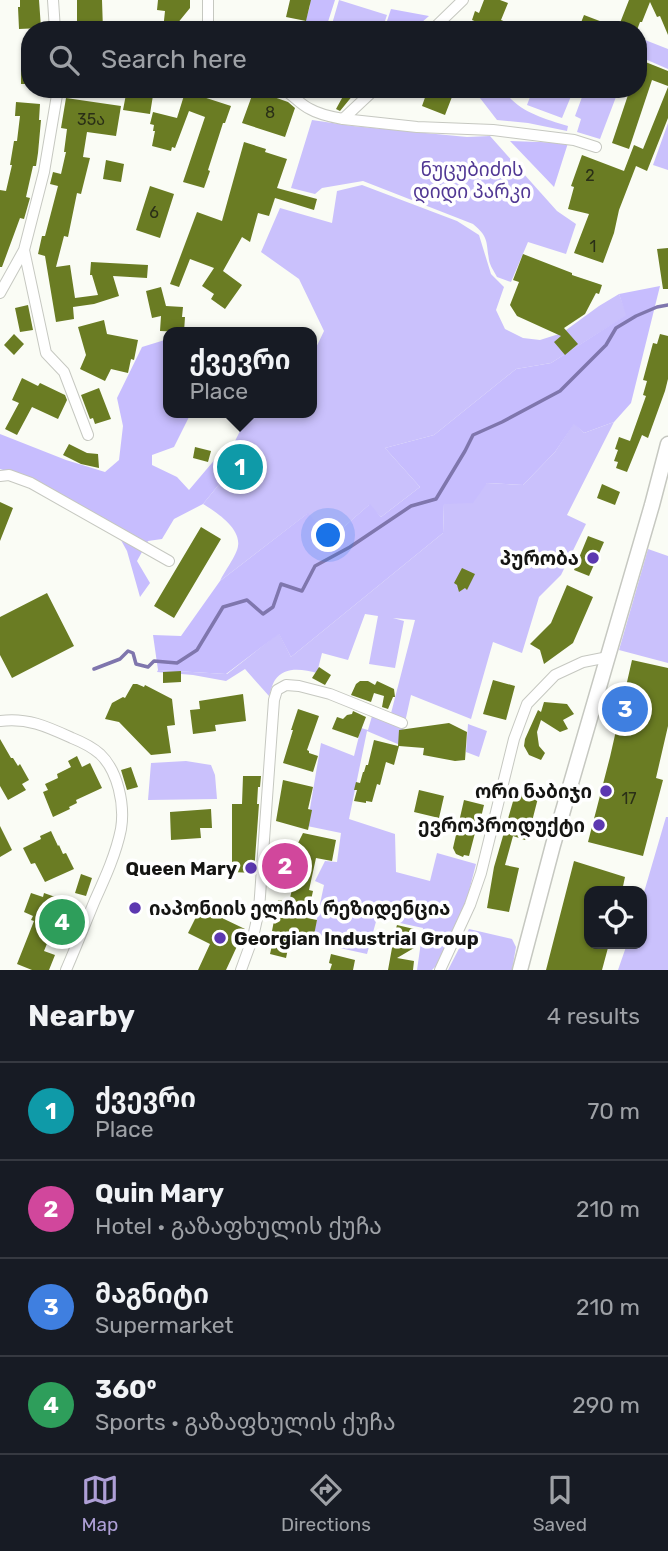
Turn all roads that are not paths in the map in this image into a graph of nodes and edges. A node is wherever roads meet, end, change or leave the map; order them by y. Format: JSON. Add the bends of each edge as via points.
{"nodes":[{"id":1,"x":53,"y":0,"type":"edge"},
{"id":2,"x":208,"y":0,"type":"edge"},
{"id":3,"x":463,"y":0,"type":"edge"},
{"id":4,"x":54,"y":21,"type":"edge"},
{"id":5,"x":208,"y":21,"type":"edge"},
{"id":6,"x":441,"y":21,"type":"edge"},
{"id":7,"x":56,"y":98,"type":"edge"},
{"id":8,"x":297,"y":98,"type":"edge"},
{"id":9,"x":365,"y":98,"type":"edge"},
{"id":10,"x":343,"y":119,"type":"junction"},
{"id":11,"x":596,"y":147,"type":"dead end"},
{"id":12,"x":24,"y":250,"type":"junction"},
{"id":13,"x":0,"y":293,"type":"edge"},
{"id":14,"x":88,"y":435,"type":"dead end"},
{"id":15,"x":668,"y":444,"type":"edge"},
{"id":16,"x":0,"y":475,"type":"edge"},
{"id":17,"x":169,"y":561,"type":"dead end"},
{"id":18,"x":608,"y":657,"type":"junction"},
{"id":19,"x":0,"y":721,"type":"edge"},
{"id":20,"x":401,"y":723,"type":"dead end"},
{"id":21,"x":66,"y":970,"type":"edge"},
{"id":22,"x":241,"y":970,"type":"edge"},
{"id":23,"x":440,"y":970,"type":"edge"},
{"id":24,"x":520,"y":970,"type":"edge"}],
"edges":[{"from":1,"to":4,"type":"street"},
{"from":2,"to":5,"type":"street"},
{"from":3,"to":6,"type":"street"},
{"from":7,"to":12,"type":"street"},
{"from":8,"to":10,"type":"street","via":[[323,115]]},
{"from":9,"to":10,"type":"street"},
{"from":10,"to":11,"type":"street","via":[[493,130]]},
{"from":12,"to":13,"type":"street"},
{"from":12,"to":14,"type":"street","via":[[47,353],[64,372]]},
{"from":15,"to":18,"type":"main road"},
{"from":16,"to":17,"type":"street","via":[[31,482]]},
{"from":18,"to":23,"type":"street","via":[[555,675],[527,704],[481,873]]},
{"from":18,"to":24,"type":"main road"},
{"from":19,"to":21,"type":"street","via":[[29,720],[91,748],[111,768],[119,789],[122,816],[118,839]]},
{"from":20,"to":22,"type":"street","via":[[330,694],[286,685],[277,690],[259,910]]}]}
